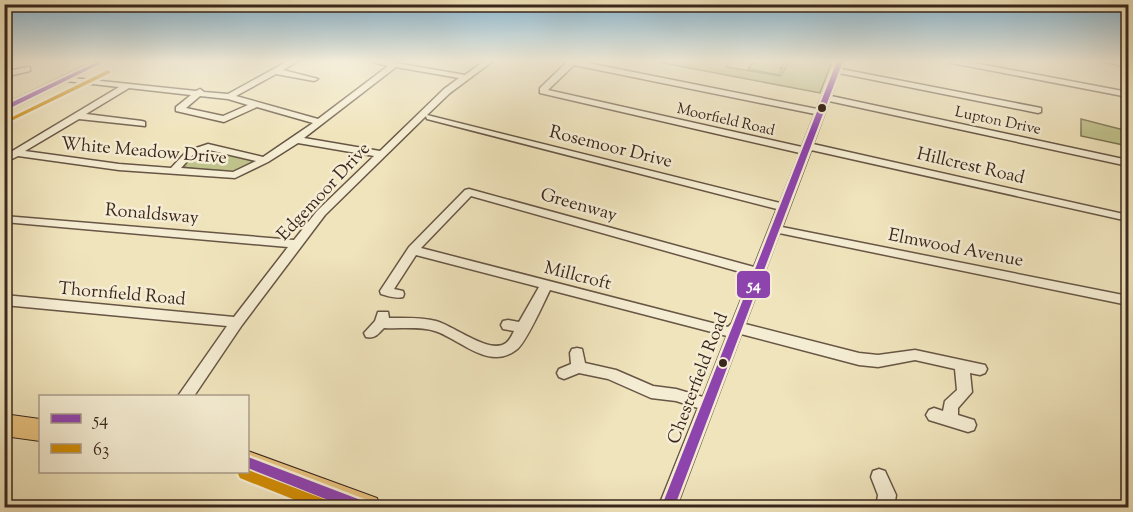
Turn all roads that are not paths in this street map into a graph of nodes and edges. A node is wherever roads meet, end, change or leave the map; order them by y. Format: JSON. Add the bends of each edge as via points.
{"nodes":[{"id":1,"x":53,"y":85,"type":"edge"},
{"id":2,"x":129,"y":85,"type":"joint"},
{"id":3,"x":249,"y":85,"type":"edge"},
{"id":4,"x":368,"y":85,"type":"edge"},
{"id":5,"x":456,"y":85,"type":"edge"},
{"id":6,"x":546,"y":85,"type":"edge"},
{"id":7,"x":687,"y":85,"type":"edge"},
{"id":8,"x":831,"y":85,"type":"edge"},
{"id":9,"x":926,"y":85,"type":"edge"},
{"id":10,"x":1076,"y":85,"type":"edge"},
{"id":11,"x":200,"y":93,"type":"junction"},
{"id":12,"x":1128,"y":95,"type":"edge"},
{"id":13,"x":229,"y":97,"type":"junction"},
{"id":14,"x":826,"y":98,"type":"junction"},
{"id":15,"x":257,"y":104,"type":"junction"},
{"id":16,"x":6,"y":107,"type":"edge"},
{"id":17,"x":1038,"y":110,"type":"dead end"},
{"id":18,"x":820,"y":112,"type":"junction"},
{"id":19,"x":78,"y":116,"type":"junction"},
{"id":20,"x":430,"y":117,"type":"dead end"},
{"id":21,"x":320,"y":122,"type":"junction"},
{"id":22,"x":142,"y":124,"type":"dead end"},
{"id":23,"x":296,"y":140,"type":"junction"},
{"id":24,"x":806,"y":148,"type":"junction"},
{"id":25,"x":16,"y":153,"type":"junction"},
{"id":26,"x":381,"y":154,"type":"junction"},
{"id":27,"x":4,"y":160,"type":"edge"},
{"id":28,"x":265,"y":160,"type":"junction"},
{"id":29,"x":1128,"y":164,"type":"edge"},
{"id":30,"x":175,"y":170,"type":"junction"},
{"id":31,"x":783,"y":207,"type":"junction"},
{"id":32,"x":1128,"y":218,"type":"edge"},
{"id":33,"x":4,"y":219,"type":"edge"},
{"id":34,"x":776,"y":229,"type":"junction"},
{"id":35,"x":296,"y":244,"type":"junction"},
{"id":36,"x":413,"y":250,"type":"junction"},
{"id":37,"x":757,"y":272,"type":"junction"},
{"id":38,"x":546,"y":285,"type":"junction"},
{"id":39,"x":398,"y":294,"type":"dead end"},
{"id":40,"x":4,"y":300,"type":"edge"},
{"id":41,"x":1128,"y":301,"type":"edge"},
{"id":42,"x":237,"y":322,"type":"junction"},
{"id":43,"x":378,"y":324,"type":"dead end"},
{"id":44,"x":508,"y":325,"type":"dead end"},
{"id":45,"x":523,"y":328,"type":"junction"},
{"id":46,"x":734,"y":330,"type":"junction"},
{"id":47,"x":573,"y":364,"type":"dead end"},
{"id":48,"x":962,"y":365,"type":"junction"},
{"id":49,"x":980,"y":369,"type":"dead end"},
{"id":50,"x":187,"y":395,"type":"edge"},
{"id":51,"x":706,"y":404,"type":"junction"},
{"id":52,"x":934,"y":415,"type":"dead end"},
{"id":53,"x":951,"y":420,"type":"junction"},
{"id":54,"x":4,"y":425,"type":"edge"},
{"id":55,"x":968,"y":425,"type":"dead end"},
{"id":56,"x":39,"y":430,"type":"edge"},
{"id":57,"x":249,"y":463,"type":"edge"},
{"id":58,"x":879,"y":477,"type":"dead end"},
{"id":59,"x":326,"y":500,"type":"edge"},
{"id":60,"x":367,"y":507,"type":"edge"},
{"id":61,"x":667,"y":507,"type":"edge"},
{"id":62,"x":885,"y":507,"type":"edge"}],
"edges":[{"from":1,"to":16,"type":"street"},
{"from":2,"to":11,"type":"street"},
{"from":2,"to":19,"type":"street"},
{"from":3,"to":13,"type":"street"},
{"from":4,"to":21,"type":"street","name":"White Meadow Drive"},
{"from":5,"to":26,"type":"street","name":"Edgemoor Drive"},
{"from":6,"to":24,"type":"street","name":"Moorfield Road","via":[[543,91]]},
{"from":7,"to":18,"type":"street"},
{"from":8,"to":14,"type":"street","name":"Chesterfield Road"},
{"from":9,"to":17,"type":"street"},
{"from":10,"to":12,"type":"street"},
{"from":11,"to":13,"type":"street"},
{"from":11,"to":15,"type":"street","via":[[179,109],[224,119]]},
{"from":13,"to":15,"type":"street"},
{"from":14,"to":18,"type":"street","name":"Chesterfield Road"},
{"from":14,"to":29,"type":"street","name":"Lupton Drive"},
{"from":15,"to":21,"type":"street"},
{"from":18,"to":24,"type":"street","name":"Chesterfield Road"},
{"from":19,"to":22,"type":"street"},
{"from":19,"to":25,"type":"street"},
{"from":20,"to":31,"type":"street","name":"Rosemoor Drive"},
{"from":21,"to":23,"type":"street","name":"White Meadow Drive"},
{"from":23,"to":26,"type":"street"},
{"from":23,"to":28,"type":"street","name":"White Meadow Drive"},
{"from":24,"to":31,"type":"street","name":"Chesterfield Road"},
{"from":24,"to":32,"type":"street","name":"Hillcrest Road"},
{"from":25,"to":27,"type":"street"},
{"from":25,"to":30,"type":"street","name":"White Meadow Drive"},
{"from":26,"to":35,"type":"street","name":"Edgemoor Drive","via":[[346,186]]},
{"from":28,"to":30,"type":"street","name":"White Meadow Drive","via":[[231,175]]},
{"from":28,"to":30,"type":"street","via":[[208,147],[190,153]]},
{"from":31,"to":34,"type":"street","name":"Chesterfield Road"},
{"from":33,"to":35,"type":"street","name":"Ronaldsway"},
{"from":34,"to":37,"type":"street","name":"Chesterfield Road"},
{"from":34,"to":41,"type":"street","name":"Elmwood Avenue"},
{"from":35,"to":42,"type":"street","name":"Edgemoor Drive"},
{"from":36,"to":37,"type":"street","name":"Greenway","via":[[469,192]]},
{"from":36,"to":38,"type":"street","name":"Millcroft"},
{"from":36,"to":39,"type":"street","via":[[386,291]]},
{"from":37,"to":46,"type":"street","name":"Chesterfield Road"},
{"from":38,"to":45,"type":"street"},
{"from":38,"to":46,"type":"street","name":"Millcroft"},
{"from":40,"to":42,"type":"street","name":"Thornfield Road"},
{"from":42,"to":50,"type":"street","name":"Edgemoor Drive"},
{"from":43,"to":45,"type":"street","via":[[435,326],[468,343],[496,351],[513,346]]},
{"from":44,"to":45,"type":"street"},
{"from":46,"to":48,"type":"street","name":"Millcroft","via":[[859,359],[878,361],[915,355]]},
{"from":46,"to":51,"type":"street","name":"Chesterfield Road"},
{"from":47,"to":51,"type":"street","via":[[611,374],[651,392],[676,394]]},
{"from":48,"to":49,"type":"street","name":"Millcroft"},
{"from":48,"to":53,"type":"street","via":[[965,392],[950,406]]},
{"from":51,"to":61,"type":"street","name":"Chesterfield Road"},
{"from":52,"to":53,"type":"street"},
{"from":53,"to":55,"type":"street"},
{"from":54,"to":56,"type":"highway"},
{"from":57,"to":59,"type":"highway"},
{"from":58,"to":62,"type":"street","via":[[887,495]]},
{"from":59,"to":60,"type":"highway"}]}
